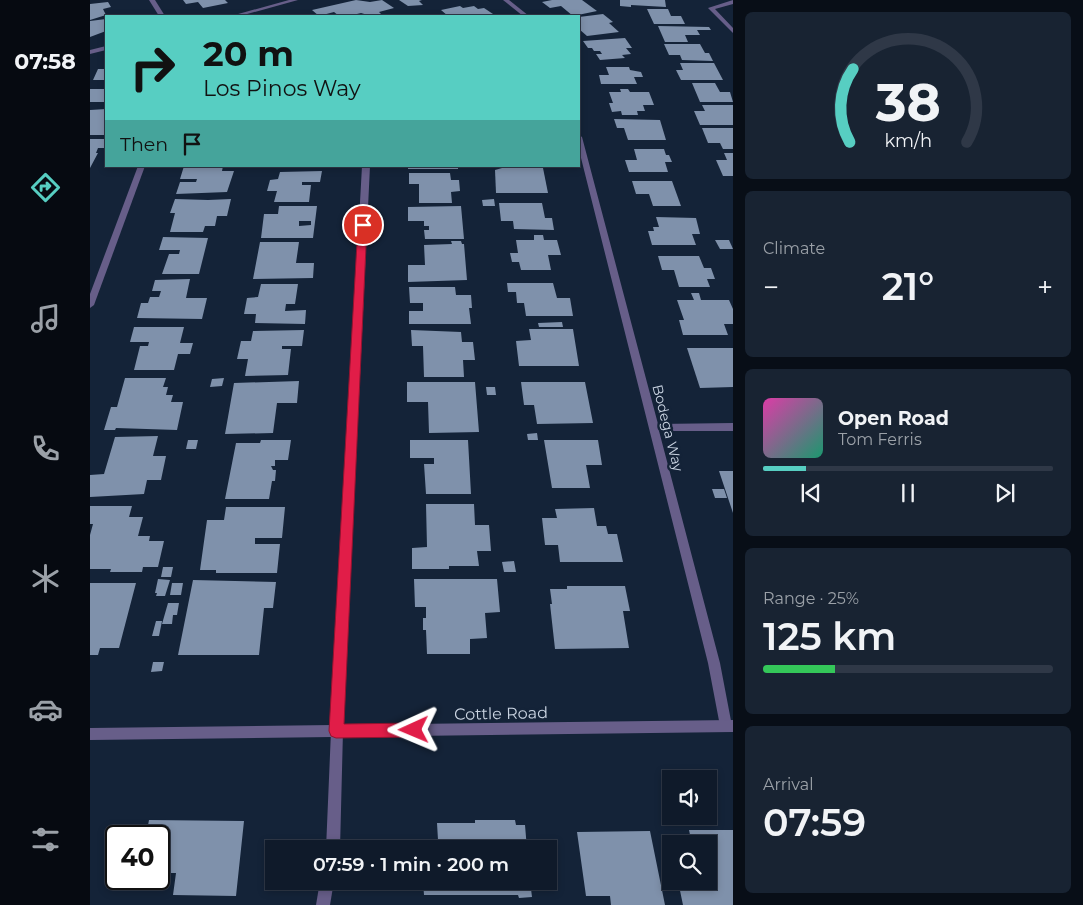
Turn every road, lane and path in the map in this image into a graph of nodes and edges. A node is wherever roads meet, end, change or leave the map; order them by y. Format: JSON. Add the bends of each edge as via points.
{"nodes":[{"id":1,"x":152,"y":0,"type":"edge"},
{"id":2,"x":295,"y":0,"type":"edge"},
{"id":3,"x":506,"y":0,"type":"edge"},
{"id":4,"x":733,"y":2,"type":"edge"},
{"id":5,"x":161,"y":15,"type":"edge"},
{"id":6,"x":238,"y":15,"type":"edge"},
{"id":7,"x":525,"y":15,"type":"edge"},
{"id":8,"x":733,"y":31,"type":"edge"},
{"id":9,"x":105,"y":48,"type":"edge"},
{"id":10,"x":90,"y":52,"type":"edge"},
{"id":11,"x":580,"y":141,"type":"edge"},
{"id":12,"x":142,"y":167,"type":"edge"},
{"id":13,"x":366,"y":167,"type":"edge"},
{"id":14,"x":90,"y":305,"type":"edge"},
{"id":15,"x":733,"y":427,"type":"edge"},
{"id":16,"x":654,"y":428,"type":"junction"},
{"id":17,"x":729,"y":726,"type":"edge"},
{"id":18,"x":336,"y":731,"type":"junction"},
{"id":19,"x":90,"y":734,"type":"edge"},
{"id":20,"x":333,"y":840,"type":"edge"},
{"id":21,"x":325,"y":890,"type":"edge"},
{"id":22,"x":322,"y":905,"type":"edge"}],
"edges":[{"from":1,"to":5,"type":"street"},
{"from":2,"to":6,"type":"street"},
{"from":3,"to":7,"type":"street"},
{"from":4,"to":8,"type":"street","via":[[711,8]]},
{"from":9,"to":10,"type":"street"},
{"from":11,"to":16,"type":"street","name":"Bodega Way"},
{"from":12,"to":14,"type":"street"},
{"from":13,"to":18,"type":"street"},
{"from":15,"to":16,"type":"street"},
{"from":16,"to":17,"type":"street","name":"Bodega Way"},
{"from":17,"to":18,"type":"street","name":"Cottle Road"},
{"from":18,"to":19,"type":"street","name":"Cottle Road"},
{"from":18,"to":20,"type":"street"},
{"from":21,"to":22,"type":"street"}]}
